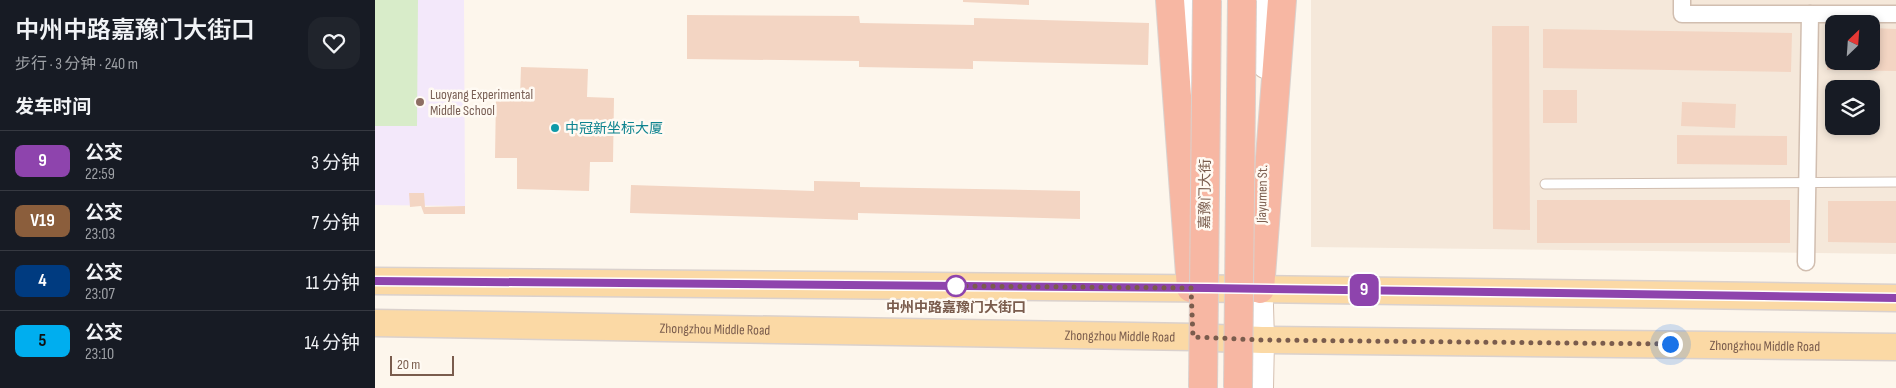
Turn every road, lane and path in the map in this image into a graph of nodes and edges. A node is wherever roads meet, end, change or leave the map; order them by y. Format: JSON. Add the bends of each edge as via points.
{"nodes":[{"id":1,"x":1177,"y":0,"type":"edge"},
{"id":2,"x":1207,"y":0,"type":"edge"},
{"id":3,"x":1242,"y":0,"type":"edge"},
{"id":4,"x":1682,"y":0,"type":"edge"},
{"id":5,"x":1277,"y":3,"type":"edge"},
{"id":6,"x":1810,"y":14,"type":"junction"},
{"id":7,"x":1896,"y":14,"type":"edge"},
{"id":8,"x":1808,"y":182,"type":"junction"},
{"id":9,"x":1896,"y":182,"type":"edge"},
{"id":10,"x":1545,"y":184,"type":"dead end"},
{"id":11,"x":1806,"y":262,"type":"dead end"},
{"id":12,"x":375,"y":280,"type":"edge"},
{"id":13,"x":1191,"y":288,"type":"junction"},
{"id":14,"x":1260,"y":288,"type":"junction"},
{"id":15,"x":1896,"y":298,"type":"edge"},
{"id":16,"x":375,"y":323,"type":"edge"},
{"id":17,"x":1193,"y":337,"type":"junction"},
{"id":18,"x":1263,"y":340,"type":"junction"},
{"id":19,"x":1896,"y":347,"type":"edge"},
{"id":20,"x":1193,"y":388,"type":"edge"},
{"id":21,"x":1203,"y":388,"type":"edge"},
{"id":22,"x":1238,"y":388,"type":"edge"},
{"id":23,"x":1261,"y":388,"type":"edge"}],
"edges":[{"from":1,"to":13,"type":"highway"},
{"from":2,"to":21,"type":"highway","name":"嘉豫门大街","bridge":true},
{"from":3,"to":22,"type":"highway","bridge":true},
{"from":4,"to":6,"type":"street","via":[[1682,14]]},
{"from":5,"to":14,"type":"highway"},
{"from":6,"to":7,"type":"street"},
{"from":6,"to":8,"type":"street"},
{"from":8,"to":9,"type":"lane"},
{"from":8,"to":10,"type":"lane"},
{"from":8,"to":11,"type":"street"},
{"from":12,"to":13,"type":"main road"},
{"from":13,"to":14,"type":"main road"},
{"from":13,"to":17,"type":"main road"},
{"from":14,"to":15,"type":"main road"},
{"from":14,"to":18,"type":"main road"},
{"from":16,"to":17,"type":"main road","name":"Zhongzhou Middle Road"},
{"from":17,"to":18,"type":"main road","name":"Zhongzhou Middle Road"},
{"from":17,"to":20,"type":"main road"},
{"from":18,"to":19,"type":"main road","name":"Zhongzhou Middle Road"},
{"from":18,"to":23,"type":"main road"}]}
